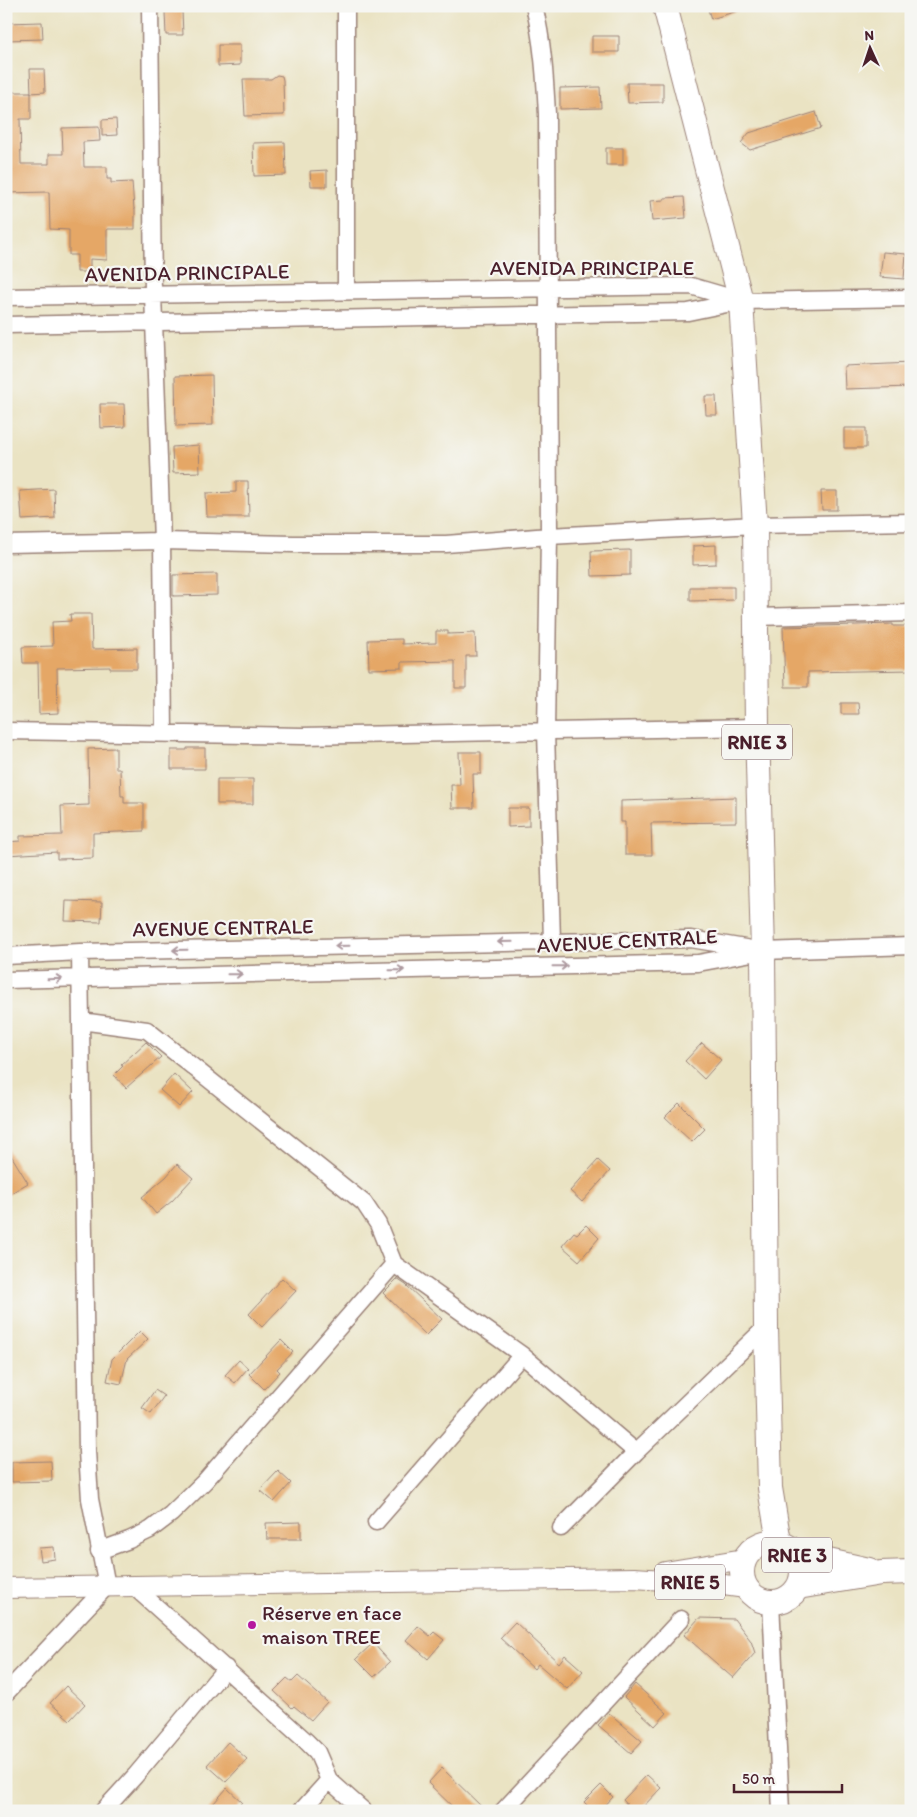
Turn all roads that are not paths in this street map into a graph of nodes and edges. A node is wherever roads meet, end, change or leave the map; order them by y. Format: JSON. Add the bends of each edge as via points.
{"nodes":[{"id":1,"x":150,"y":6,"type":"edge"},
{"id":2,"x":346,"y":6,"type":"edge"},
{"id":3,"x":534,"y":6,"type":"edge"},
{"id":4,"x":665,"y":6,"type":"edge"},
{"id":5,"x":548,"y":288,"type":"junction"},
{"id":6,"x":346,"y":292,"type":"junction"},
{"id":7,"x":153,"y":294,"type":"junction"},
{"id":8,"x":6,"y":297,"type":"edge"},
{"id":9,"x":911,"y":298,"type":"edge"},
{"id":10,"x":741,"y":300,"type":"junction"},
{"id":11,"x":549,"y":314,"type":"junction"},
{"id":12,"x":154,"y":322,"type":"junction"},
{"id":13,"x":6,"y":325,"type":"edge"},
{"id":14,"x":911,"y":522,"type":"edge"},
{"id":15,"x":755,"y":525,"type":"junction"},
{"id":16,"x":549,"y":536,"type":"junction"},
{"id":17,"x":162,"y":541,"type":"junction"},
{"id":18,"x":6,"y":544,"type":"edge"},
{"id":19,"x":911,"y":613,"type":"edge"},
{"id":20,"x":756,"y":617,"type":"junction"},
{"id":21,"x":757,"y":727,"type":"junction"},
{"id":22,"x":6,"y":731,"type":"edge"},
{"id":23,"x":546,"y":731,"type":"junction"},
{"id":24,"x":164,"y":732,"type":"junction"},
{"id":25,"x":552,"y":941,"type":"junction"},
{"id":26,"x":911,"y":946,"type":"edge"},
{"id":27,"x":763,"y":951,"type":"junction"},
{"id":28,"x":80,"y":952,"type":"junction"},
{"id":29,"x":6,"y":956,"type":"edge"},
{"id":30,"x":80,"y":978,"type":"junction"},
{"id":31,"x":6,"y":980,"type":"edge"},
{"id":32,"x":81,"y":1021,"type":"junction"},
{"id":33,"x":394,"y":1264,"type":"junction"},
{"id":34,"x":766,"y":1327,"type":"junction"},
{"id":35,"x":522,"y":1355,"type":"junction"},
{"id":36,"x":636,"y":1452,"type":"junction"},
{"id":37,"x":770,"y":1488,"type":"junction"},
{"id":38,"x":376,"y":1522,"type":"dead end"},
{"id":39,"x":561,"y":1528,"type":"dead end"},
{"id":40,"x":788,"y":1548,"type":"junction"},
{"id":41,"x":99,"y":1552,"type":"junction"},
{"id":42,"x":750,"y":1552,"type":"junction"},
{"id":43,"x":911,"y":1572,"type":"edge"},
{"id":44,"x":880,"y":1573,"type":"junction"},
{"id":45,"x":634,"y":1578,"type":"junction"},
{"id":46,"x":132,"y":1585,"type":"junction"},
{"id":47,"x":107,"y":1586,"type":"junction"},
{"id":48,"x":798,"y":1587,"type":"junction"},
{"id":49,"x":6,"y":1588,"type":"edge"},
{"id":50,"x":746,"y":1588,"type":"junction"},
{"id":51,"x":771,"y":1602,"type":"junction"},
{"id":52,"x":681,"y":1618,"type":"dead end"},
{"id":53,"x":226,"y":1668,"type":"junction"},
{"id":54,"x":6,"y":1693,"type":"edge"},
{"id":55,"x":328,"y":1780,"type":"junction"},
{"id":56,"x":103,"y":1811,"type":"edge"},
{"id":57,"x":301,"y":1811,"type":"edge"},
{"id":58,"x":364,"y":1811,"type":"edge"},
{"id":59,"x":503,"y":1811,"type":"edge"},
{"id":60,"x":782,"y":1811,"type":"edge"}],
"edges":[{"from":1,"to":7,"type":"street"},
{"from":2,"to":6,"type":"street"},
{"from":3,"to":5,"type":"street","via":[[545,67]]},
{"from":4,"to":10,"type":"highway","number":"RNIE 3"},
{"from":5,"to":6,"type":"street","name":"AVENIDA PRINCIPALE"},
{"from":5,"to":10,"type":"street","name":"AVENIDA PRINCIPALE","via":[[691,286]]},
{"from":5,"to":11,"type":"street"},
{"from":6,"to":7,"type":"street","name":"AVENIDA PRINCIPALE"},
{"from":7,"to":8,"type":"street","name":"AVENIDA PRINCIPALE"},
{"from":7,"to":12,"type":"street"},
{"from":9,"to":10,"type":"street"},
{"from":10,"to":11,"type":"street","name":"AVENIDA PRINCIPALE","via":[[688,312]]},
{"from":10,"to":15,"type":"highway","number":"RNIE 3"},
{"from":11,"to":12,"type":"street","name":"AVENIDA PRINCIPALE"},
{"from":11,"to":16,"type":"street"},
{"from":12,"to":13,"type":"street","name":"AVENIDA PRINCIPALE"},
{"from":12,"to":17,"type":"street"},
{"from":14,"to":15,"type":"street"},
{"from":15,"to":16,"type":"street"},
{"from":15,"to":20,"type":"highway","number":"RNIE 3"},
{"from":16,"to":17,"type":"street","via":[[446,544]]},
{"from":16,"to":23,"type":"street"},
{"from":17,"to":18,"type":"street"},
{"from":17,"to":24,"type":"street"},
{"from":19,"to":20,"type":"street"},
{"from":20,"to":21,"type":"highway","number":"RNIE 3"},
{"from":21,"to":23,"type":"street"},
{"from":21,"to":27,"type":"highway","number":"RNIE 3"},
{"from":22,"to":24,"type":"street"},
{"from":23,"to":24,"type":"street","via":[[302,736]]},
{"from":23,"to":25,"type":"street"},
{"from":25,"to":27,"type":"street","name":"AVENUE CENTRALE","via":[[691,938]]},
{"from":25,"to":28,"type":"street","name":"AVENUE CENTRALE","one_way":true},
{"from":26,"to":27,"type":"street"},
{"from":30,"to":27,"type":"street","name":"AVENUE CENTRALE","one_way":true,"via":[[698,963]]},
{"from":27,"to":34,"type":"highway","number":"RNIE 3"},
{"from":28,"to":29,"type":"street","name":"AVENUE CENTRALE"},
{"from":28,"to":30,"type":"street"},
{"from":31,"to":30,"type":"street","name":"AVENUE CENTRALE","one_way":true},
{"from":30,"to":32,"type":"street"},
{"from":32,"to":33,"type":"street","via":[[147,1030],[364,1203],[378,1224]]},
{"from":32,"to":41,"type":"street","via":[[87,1451],[90,1499]]},
{"from":33,"to":35,"type":"street"},
{"from":33,"to":41,"type":"street","via":[[206,1481],[150,1530]]},
{"from":34,"to":36,"type":"street"},
{"from":34,"to":37,"type":"highway","number":"RNIE 3"},
{"from":35,"to":36,"type":"street"},
{"from":35,"to":38,"type":"street"},
{"from":36,"to":39,"type":"street"},
{"from":37,"to":40,"type":"highway","number":"RNIE 3"},
{"from":37,"to":42,"type":"highway","number":"RNIE 3"},
{"from":40,"to":42,"type":"highway","number":"RNIE 3","via":[[768,1542]]},
{"from":40,"to":44,"type":"highway","number":"RNIE 3"},
{"from":40,"to":48,"type":"highway","number":"RNIE 3","via":[[801,1564],[802,1576]]},
{"from":41,"to":47,"type":"street"},
{"from":42,"to":45,"type":"main road","number":"RNIE 5"},
{"from":42,"to":50,"type":"highway","number":"RNIE 3","via":[[741,1569]]},
{"from":43,"to":44,"type":"highway","number":"RNIE 3"},
{"from":44,"to":48,"type":"highway","number":"RNIE 3"},
{"from":45,"to":46,"type":"main road","number":"RNIE 5"},
{"from":45,"to":50,"type":"main road","number":"RNIE 5"},
{"from":46,"to":47,"type":"main road","number":"RNIE 5"},
{"from":46,"to":53,"type":"street"},
{"from":47,"to":49,"type":"main road","number":"RNIE 5"},
{"from":47,"to":54,"type":"street"},
{"from":48,"to":51,"type":"highway","number":"RNIE 3","via":[[781,1600]]},
{"from":50,"to":51,"type":"highway","number":"RNIE 3","via":[[752,1595]]},
{"from":51,"to":60,"type":"street"},
{"from":52,"to":59,"type":"street"},
{"from":53,"to":55,"type":"street","via":[[317,1752]]},
{"from":53,"to":56,"type":"street"},
{"from":55,"to":57,"type":"street"},
{"from":55,"to":58,"type":"street"}]}
